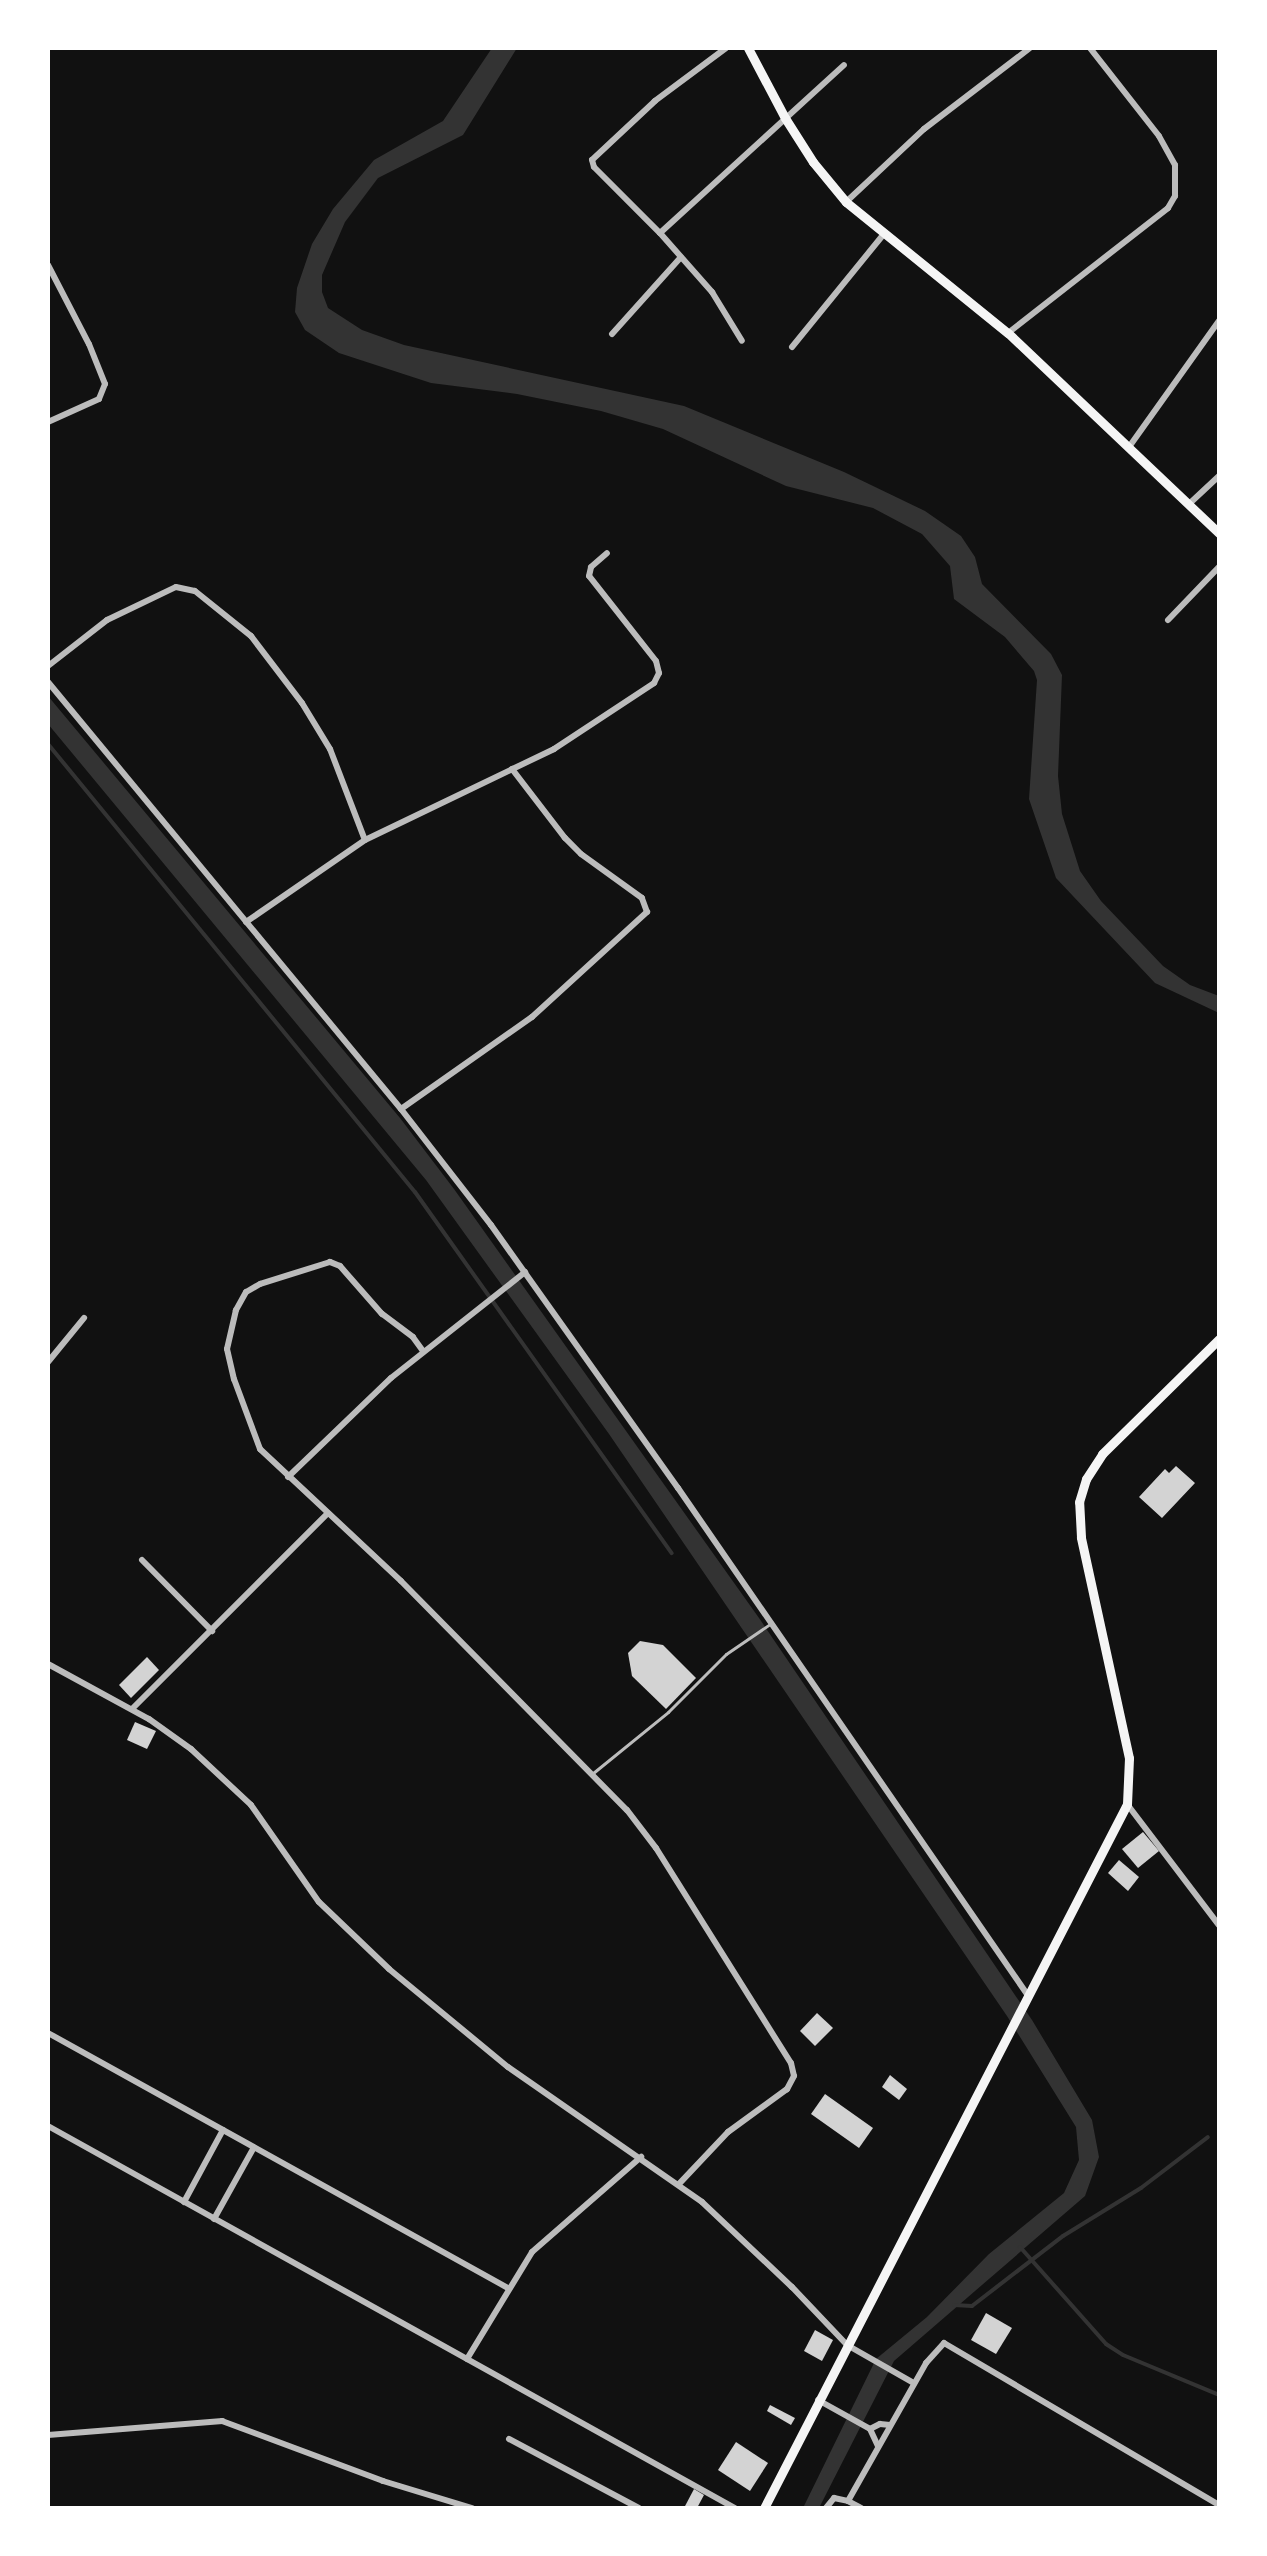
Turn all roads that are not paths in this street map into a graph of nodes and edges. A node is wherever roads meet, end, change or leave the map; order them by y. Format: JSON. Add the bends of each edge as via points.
{"nodes":[{"id":1,"x":726,"y":48,"type":"edge"},
{"id":2,"x":748,"y":48,"type":"edge"},
{"id":3,"x":1030,"y":48,"type":"edge"},
{"id":4,"x":1090,"y":48,"type":"edge"},
{"id":5,"x":844,"y":65,"type":"dead end"},
{"id":6,"x":785,"y":118,"type":"junction"},
{"id":7,"x":846,"y":202,"type":"junction"},
{"id":8,"x":660,"y":233,"type":"junction"},
{"id":9,"x":883,"y":235,"type":"junction"},
{"id":10,"x":681,"y":257,"type":"junction"},
{"id":11,"x":48,"y":265,"type":"edge"},
{"id":12,"x":1219,"y":321,"type":"edge"},
{"id":13,"x":1008,"y":333,"type":"junction"},
{"id":14,"x":612,"y":334,"type":"dead end"},
{"id":15,"x":742,"y":341,"type":"dead end"},
{"id":16,"x":792,"y":347,"type":"dead end"},
{"id":17,"x":48,"y":422,"type":"edge"},
{"id":18,"x":1129,"y":447,"type":"junction"},
{"id":19,"x":1219,"y":476,"type":"edge"},
{"id":20,"x":1189,"y":504,"type":"junction"},
{"id":21,"x":1219,"y":533,"type":"edge"},
{"id":22,"x":607,"y":553,"type":"dead end"},
{"id":23,"x":1219,"y":567,"type":"edge"},
{"id":24,"x":1168,"y":620,"type":"dead end"},
{"id":25,"x":48,"y":666,"type":"edge"},
{"id":26,"x":48,"y":682,"type":"edge"},
{"id":27,"x":512,"y":769,"type":"junction"},
{"id":28,"x":365,"y":840,"type":"junction"},
{"id":29,"x":246,"y":922,"type":"junction"},
{"id":30,"x":401,"y":1109,"type":"junction"},
{"id":31,"x":523,"y":1274,"type":"junction"},
{"id":32,"x":84,"y":1318,"type":"dead end"},
{"id":33,"x":1219,"y":1339,"type":"edge"},
{"id":34,"x":423,"y":1351,"type":"junction"},
{"id":35,"x":48,"y":1362,"type":"edge"},
{"id":36,"x":288,"y":1477,"type":"junction"},
{"id":37,"x":328,"y":1513,"type":"junction"},
{"id":38,"x":142,"y":1560,"type":"dead end"},
{"id":39,"x":770,"y":1625,"type":"junction"},
{"id":40,"x":212,"y":1631,"type":"junction"},
{"id":41,"x":48,"y":1664,"type":"edge"},
{"id":42,"x":132,"y":1709,"type":"junction"},
{"id":43,"x":593,"y":1773,"type":"junction"},
{"id":44,"x":1127,"y":1804,"type":"junction"},
{"id":45,"x":1219,"y":1925,"type":"edge"},
{"id":46,"x":1027,"y":2000,"type":"junction"},
{"id":47,"x":48,"y":2033,"type":"edge"},
{"id":48,"x":48,"y":2126,"type":"edge"},
{"id":49,"x":223,"y":2130,"type":"junction"},
{"id":50,"x":254,"y":2147,"type":"junction"},
{"id":51,"x":641,"y":2157,"type":"junction"},
{"id":52,"x":679,"y":2184,"type":"junction"},
{"id":53,"x":184,"y":2202,"type":"junction"},
{"id":54,"x":214,"y":2219,"type":"junction"},
{"id":55,"x":508,"y":2288,"type":"junction"},
{"id":56,"x":847,"y":2345,"type":"junction"},
{"id":57,"x":467,"y":2359,"type":"junction"},
{"id":58,"x":914,"y":2383,"type":"junction"},
{"id":59,"x":818,"y":2400,"type":"junction"},
{"id":60,"x":890,"y":2425,"type":"junction"},
{"id":61,"x":867,"y":2427,"type":"junction"},
{"id":62,"x":48,"y":2435,"type":"edge"},
{"id":63,"x":509,"y":2439,"type":"dead end"},
{"id":64,"x":878,"y":2446,"type":"junction"},
{"id":65,"x":848,"y":2501,"type":"junction"},
{"id":66,"x":1219,"y":2505,"type":"edge"},
{"id":67,"x":472,"y":2508,"type":"edge"},
{"id":68,"x":639,"y":2508,"type":"edge"},
{"id":69,"x":735,"y":2508,"type":"edge"},
{"id":70,"x":764,"y":2508,"type":"edge"},
{"id":71,"x":826,"y":2508,"type":"edge"},
{"id":72,"x":861,"y":2508,"type":"edge"}],
"edges":[{"from":1,"to":8,"type":"street","via":[[655,101],[592,160]]},
{"from":2,"to":6,"type":"main road"},
{"from":3,"to":7,"type":"street","via":[[924,129]]},
{"from":4,"to":13,"type":"street","via":[[1159,136],[1175,165],[1175,196],[1168,208]]},
{"from":5,"to":6,"type":"street"},
{"from":6,"to":7,"type":"main road"},
{"from":6,"to":8,"type":"street"},
{"from":7,"to":9,"type":"main road"},
{"from":8,"to":10,"type":"street"},
{"from":9,"to":13,"type":"main road"},
{"from":9,"to":16,"type":"street"},
{"from":10,"to":14,"type":"street"},
{"from":10,"to":15,"type":"street","via":[[712,292]]},
{"from":11,"to":17,"type":"street","via":[[105,384],[99,399]]},
{"from":12,"to":18,"type":"street"},
{"from":13,"to":18,"type":"main road"},
{"from":18,"to":20,"type":"main road"},
{"from":19,"to":20,"type":"street"},
{"from":20,"to":21,"type":"main road"},
{"from":22,"to":27,"type":"street","via":[[589,576],[656,661],[657,678],[606,718]]},
{"from":23,"to":24,"type":"street"},
{"from":25,"to":28,"type":"street","via":[[107,620],[176,587],[195,591],[251,636],[302,703],[330,749]]},
{"from":26,"to":29,"type":"street"},
{"from":27,"to":28,"type":"street"},
{"from":27,"to":30,"type":"street","via":[[565,838],[642,898],[647,912],[532,1017]]},
{"from":28,"to":29,"type":"street"},
{"from":29,"to":30,"type":"street"},
{"from":30,"to":31,"type":"street"},
{"from":31,"to":34,"type":"street"},
{"from":31,"to":39,"type":"street"},
{"from":32,"to":35,"type":"street"},
{"from":33,"to":44,"type":"main road","via":[[1102,1454],[1079,1502],[1079,1523],[1129,1758]]},
{"from":34,"to":36,"type":"street"},
{"from":34,"to":36,"type":"street","via":[[335,1263],[246,1292],[231,1325],[228,1359],[255,1441]]},
{"from":36,"to":37,"type":"street"},
{"from":37,"to":40,"type":"street"},
{"from":37,"to":43,"type":"street"},
{"from":38,"to":40,"type":"street"},
{"from":39,"to":43,"type":"lane","via":[[719,1660]]},
{"from":39,"to":46,"type":"street"},
{"from":40,"to":42,"type":"street"},
{"from":41,"to":42,"type":"street"},
{"from":42,"to":51,"type":"street","via":[[191,1749],[235,1789],[319,1902],[389,1969],[508,2067]]},
{"from":43,"to":52,"type":"street","via":[[656,1848],[793,2069],[787,2089],[728,2132]]},
{"from":44,"to":45,"type":"street"},
{"from":44,"to":46,"type":"main road"},
{"from":46,"to":56,"type":"main road"},
{"from":47,"to":49,"type":"street"},
{"from":48,"to":53,"type":"street"},
{"from":49,"to":50,"type":"street"},
{"from":49,"to":53,"type":"street"},
{"from":50,"to":54,"type":"street"},
{"from":50,"to":55,"type":"street"},
{"from":51,"to":52,"type":"street"},
{"from":51,"to":55,"type":"street","via":[[542,2240]]},
{"from":52,"to":56,"type":"street","via":[[743,2238]]},
{"from":53,"to":54,"type":"street"},
{"from":54,"to":57,"type":"street"},
{"from":55,"to":57,"type":"street"},
{"from":56,"to":58,"type":"street"},
{"from":56,"to":59,"type":"main road"},
{"from":57,"to":69,"type":"street"},
{"from":58,"to":60,"type":"street"},
{"from":58,"to":66,"type":"street","via":[[936,2348],[948,2345]]},
{"from":59,"to":61,"type":"street"},
{"from":59,"to":70,"type":"main road"},
{"from":60,"to":61,"type":"street"},
{"from":60,"to":64,"type":"street"},
{"from":61,"to":64,"type":"street"},
{"from":62,"to":67,"type":"street","via":[[222,2421]]},
{"from":63,"to":68,"type":"street"},
{"from":64,"to":65,"type":"street"},
{"from":65,"to":71,"type":"street","via":[[837,2496]]},
{"from":65,"to":72,"type":"street"}]}
